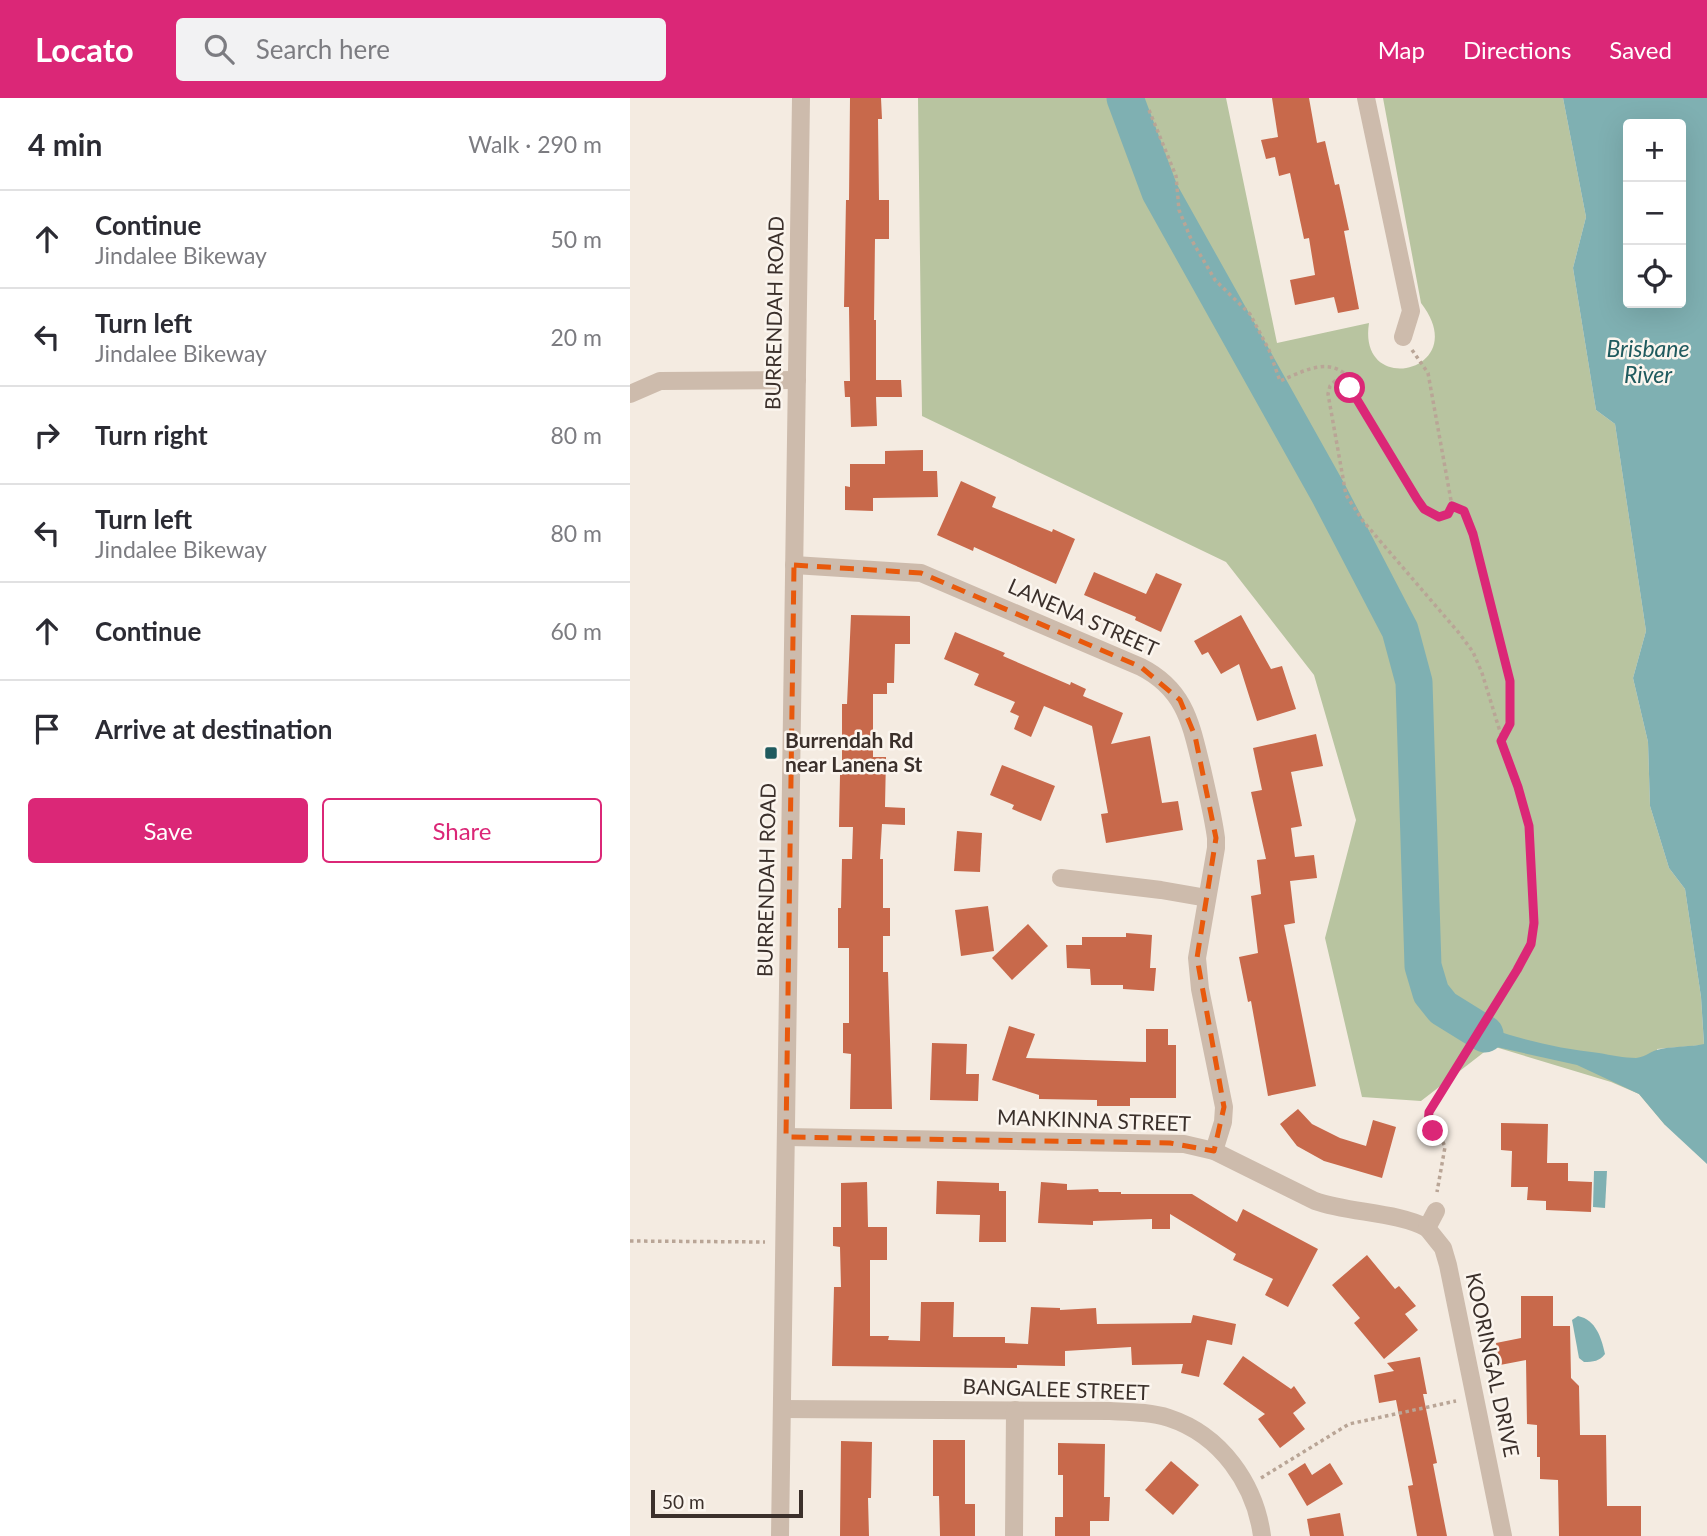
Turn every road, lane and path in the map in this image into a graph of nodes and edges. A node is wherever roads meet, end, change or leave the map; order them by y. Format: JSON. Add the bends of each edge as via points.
{"nodes":[{"id":1,"x":801,"y":98,"type":"edge"},
{"id":2,"x":1366,"y":98,"type":"edge"},
{"id":3,"x":1149,"y":110,"type":"dead end"},
{"id":4,"x":1403,"y":337,"type":"joint"},
{"id":5,"x":797,"y":380,"type":"junction"},
{"id":6,"x":1342,"y":382,"type":"junction"},
{"id":7,"x":630,"y":394,"type":"edge"},
{"id":8,"x":1452,"y":506,"type":"junction"},
{"id":9,"x":794,"y":565,"type":"junction"},
{"id":10,"x":1501,"y":741,"type":"junction"},
{"id":11,"x":1061,"y":878,"type":"dead end"},
{"id":12,"x":1207,"y":898,"type":"junction"},
{"id":13,"x":786,"y":1137,"type":"junction"},
{"id":14,"x":1214,"y":1152,"type":"junction"},
{"id":15,"x":1436,"y":1210,"type":"joint"},
{"id":16,"x":1427,"y":1228,"type":"junction"},
{"id":17,"x":630,"y":1241,"type":"edge"},
{"id":18,"x":785,"y":1242,"type":"junction"},
{"id":19,"x":1476,"y":1399,"type":"junction"},
{"id":20,"x":782,"y":1409,"type":"junction"},
{"id":21,"x":1015,"y":1410,"type":"junction"},
{"id":22,"x":1247,"y":1485,"type":"junction"},
{"id":23,"x":780,"y":1536,"type":"edge"},
{"id":24,"x":1014,"y":1536,"type":"edge"},
{"id":25,"x":1262,"y":1536,"type":"edge"},
{"id":26,"x":1503,"y":1536,"type":"edge"}],
"edges":[{"from":1,"to":5,"type":"street","name":"BURRENDAH ROAD"},
{"from":2,"to":4,"type":"street","via":[[1411,311]]},
{"from":3,"to":6,"type":"path","via":[[1175,176],[1179,210],[1191,239],[1214,280],[1250,314],[1280,381],[1327,366],[1344,373]]},
{"from":4,"to":8,"type":"path","via":[[1428,373]]},
{"from":5,"to":7,"type":"street","via":[[660,381]]},
{"from":5,"to":9,"type":"street","name":"BURRENDAH ROAD"},
{"from":6,"to":8,"type":"path","via":[[1424,509],[1439,517],[1448,514]]},
{"from":6,"to":10,"type":"path","via":[[1330,386],[1328,394],[1346,495],[1473,652]]},
{"from":8,"to":10,"type":"path","via":[[1464,511],[1473,534],[1510,681],[1510,724]]},
{"from":9,"to":12,"type":"street","name":"LANENA STREET","via":[[920,573],[1158,676],[1180,700],[1195,736],[1216,838]]},
{"from":9,"to":13,"type":"street","name":"BURRENDAH ROAD"},
{"from":10,"to":15,"type":"path","via":[[1529,826],[1534,923],[1531,944],[1517,970],[1429,1112],[1428,1125],[1442,1140],[1445,1155]]},
{"from":11,"to":12,"type":"street"},
{"from":12,"to":14,"type":"street","name":"LANENA STREET","via":[[1197,958],[1224,1107]]},
{"from":13,"to":14,"type":"street","name":"MANKINNA STREET","via":[[1170,1143]]},
{"from":13,"to":18,"type":"street","name":"BURRENDAH ROAD"},
{"from":14,"to":16,"type":"street","name":"MANKINNA STREET","via":[[1315,1202]]},
{"from":15,"to":16,"type":"street"},
{"from":16,"to":19,"type":"street","name":"KOORINGAL DRIVE","via":[[1446,1256]]},
{"from":17,"to":18,"type":"path"},
{"from":18,"to":20,"type":"street","name":"BURRENDAH ROAD"},
{"from":19,"to":22,"type":"path","via":[[1349,1424]]},
{"from":19,"to":26,"type":"street","name":"KOORINGAL DRIVE"},
{"from":20,"to":21,"type":"street","name":"BANGALEE STREET"},
{"from":20,"to":23,"type":"street","name":"BURRENDAH ROAD"},
{"from":21,"to":22,"type":"street","name":"BANGALEE STREET","via":[[1126,1411],[1170,1419],[1195,1430],[1219,1449]]},
{"from":21,"to":24,"type":"street"},
{"from":22,"to":25,"type":"street","name":"BANGALEE STREET"}]}
